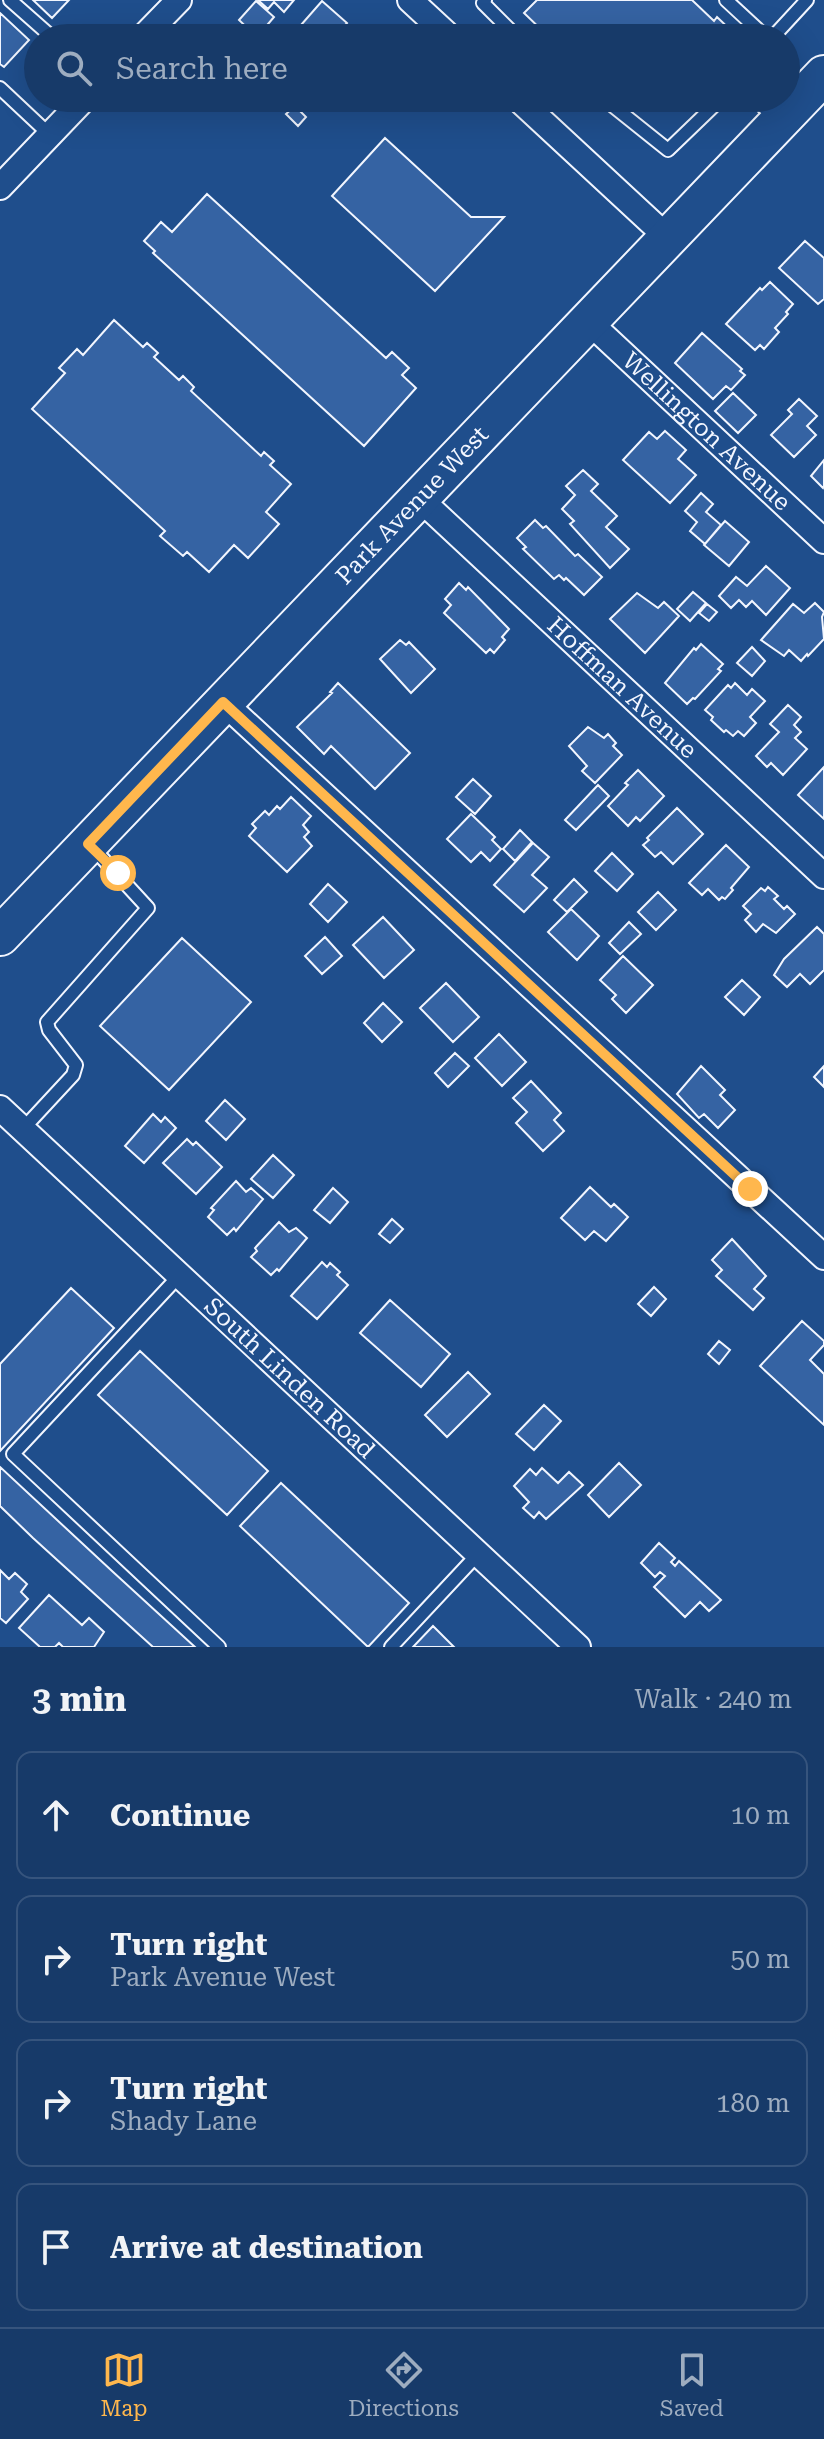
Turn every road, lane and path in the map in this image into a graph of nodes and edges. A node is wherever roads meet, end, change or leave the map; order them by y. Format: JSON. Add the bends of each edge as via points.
{"nodes":[{"id":1,"x":10,"y":0,"type":"edge"},
{"id":2,"x":179,"y":0,"type":"edge"},
{"id":3,"x":410,"y":0,"type":"edge"},
{"id":4,"x":485,"y":0,"type":"edge"},
{"id":5,"x":726,"y":0,"type":"edge"},
{"id":6,"x":807,"y":0,"type":"edge"},
{"id":7,"x":37,"y":24,"type":"edge"},
{"id":8,"x":156,"y":24,"type":"edge"},
{"id":9,"x":436,"y":24,"type":"edge"},
{"id":10,"x":504,"y":24,"type":"edge"},
{"id":11,"x":754,"y":24,"type":"edge"},
{"id":12,"x":784,"y":24,"type":"edge"},
{"id":13,"x":824,"y":75,"type":"edge"},
{"id":14,"x":0,"y":88,"type":"edge"},
{"id":15,"x":800,"y":89,"type":"edge"},
{"id":16,"x":24,"y":111,"type":"edge"},
{"id":17,"x":26,"y":112,"type":"edge"},
{"id":18,"x":72,"y":112,"type":"edge"},
{"id":19,"x":532,"y":112,"type":"edge"},
{"id":20,"x":620,"y":112,"type":"edge"},
{"id":21,"x":707,"y":112,"type":"edge"},
{"id":22,"x":764,"y":112,"type":"edge"},
{"id":23,"x":50,"y":135,"type":"junction"},
{"id":24,"x":0,"y":187,"type":"edge"},
{"id":25,"x":667,"y":237,"type":"junction"},
{"id":26,"x":588,"y":321,"type":"junction"},
{"id":27,"x":419,"y":498,"type":"junction"},
{"id":28,"x":824,"y":541,"type":"edge"},
{"id":29,"x":223,"y":702,"type":"junction"},
{"id":30,"x":88,"y":844,"type":"junction"},
{"id":31,"x":824,"y":876,"type":"edge"},
{"id":32,"x":0,"y":936,"type":"edge"},
{"id":33,"x":0,"y":1108,"type":"edge"},
{"id":34,"x":22,"y":1130,"type":"junction"},
{"id":35,"x":824,"y":1257,"type":"edge"},
{"id":36,"x":178,"y":1277,"type":"junction"},
{"id":37,"x":478,"y":1554,"type":"junction"},
{"id":38,"x":219,"y":1647,"type":"edge"},
{"id":39,"x":391,"y":1647,"type":"edge"},
{"id":40,"x":578,"y":1647,"type":"edge"}],
"edges":[{"from":1,"to":7,"type":"lane"},
{"from":2,"to":8,"type":"street"},
{"from":3,"to":9,"type":"street"},
{"from":4,"to":10,"type":"lane"},
{"from":5,"to":11,"type":"lane"},
{"from":6,"to":12,"type":"lane"},
{"from":13,"to":15,"type":"main road","name":"Park Avenue West"},
{"from":14,"to":16,"type":"lane"},
{"from":17,"to":23,"type":"lane"},
{"from":18,"to":23,"type":"street"},
{"from":19,"to":25,"type":"street"},
{"from":20,"to":21,"type":"lane","via":[[668,150]]},
{"from":22,"to":25,"type":"main road","name":"Park Avenue West"},
{"from":23,"to":24,"type":"street"},
{"from":25,"to":26,"type":"main road","name":"Park Avenue West"},
{"from":26,"to":27,"type":"main road","name":"Park Avenue West"},
{"from":26,"to":28,"type":"street","name":"Wellington Avenue"},
{"from":27,"to":29,"type":"main road","name":"Park Avenue West"},
{"from":27,"to":31,"type":"street","name":"Hoffman Avenue"},
{"from":29,"to":30,"type":"main road","name":"Park Avenue West"},
{"from":29,"to":35,"type":"street"},
{"from":30,"to":32,"type":"main road","name":"Park Avenue West"},
{"from":30,"to":34,"type":"lane","via":[[148,908],[47,1022],[76,1065],[73,1075]]},
{"from":33,"to":34,"type":"street","name":"South Linden Road"},
{"from":34,"to":36,"type":"street","name":"South Linden Road"},
{"from":36,"to":37,"type":"street","name":"South Linden Road"},
{"from":36,"to":38,"type":"lane","via":[[13,1454]]},
{"from":37,"to":39,"type":"lane"},
{"from":37,"to":40,"type":"street","name":"South Linden Road"}]}
